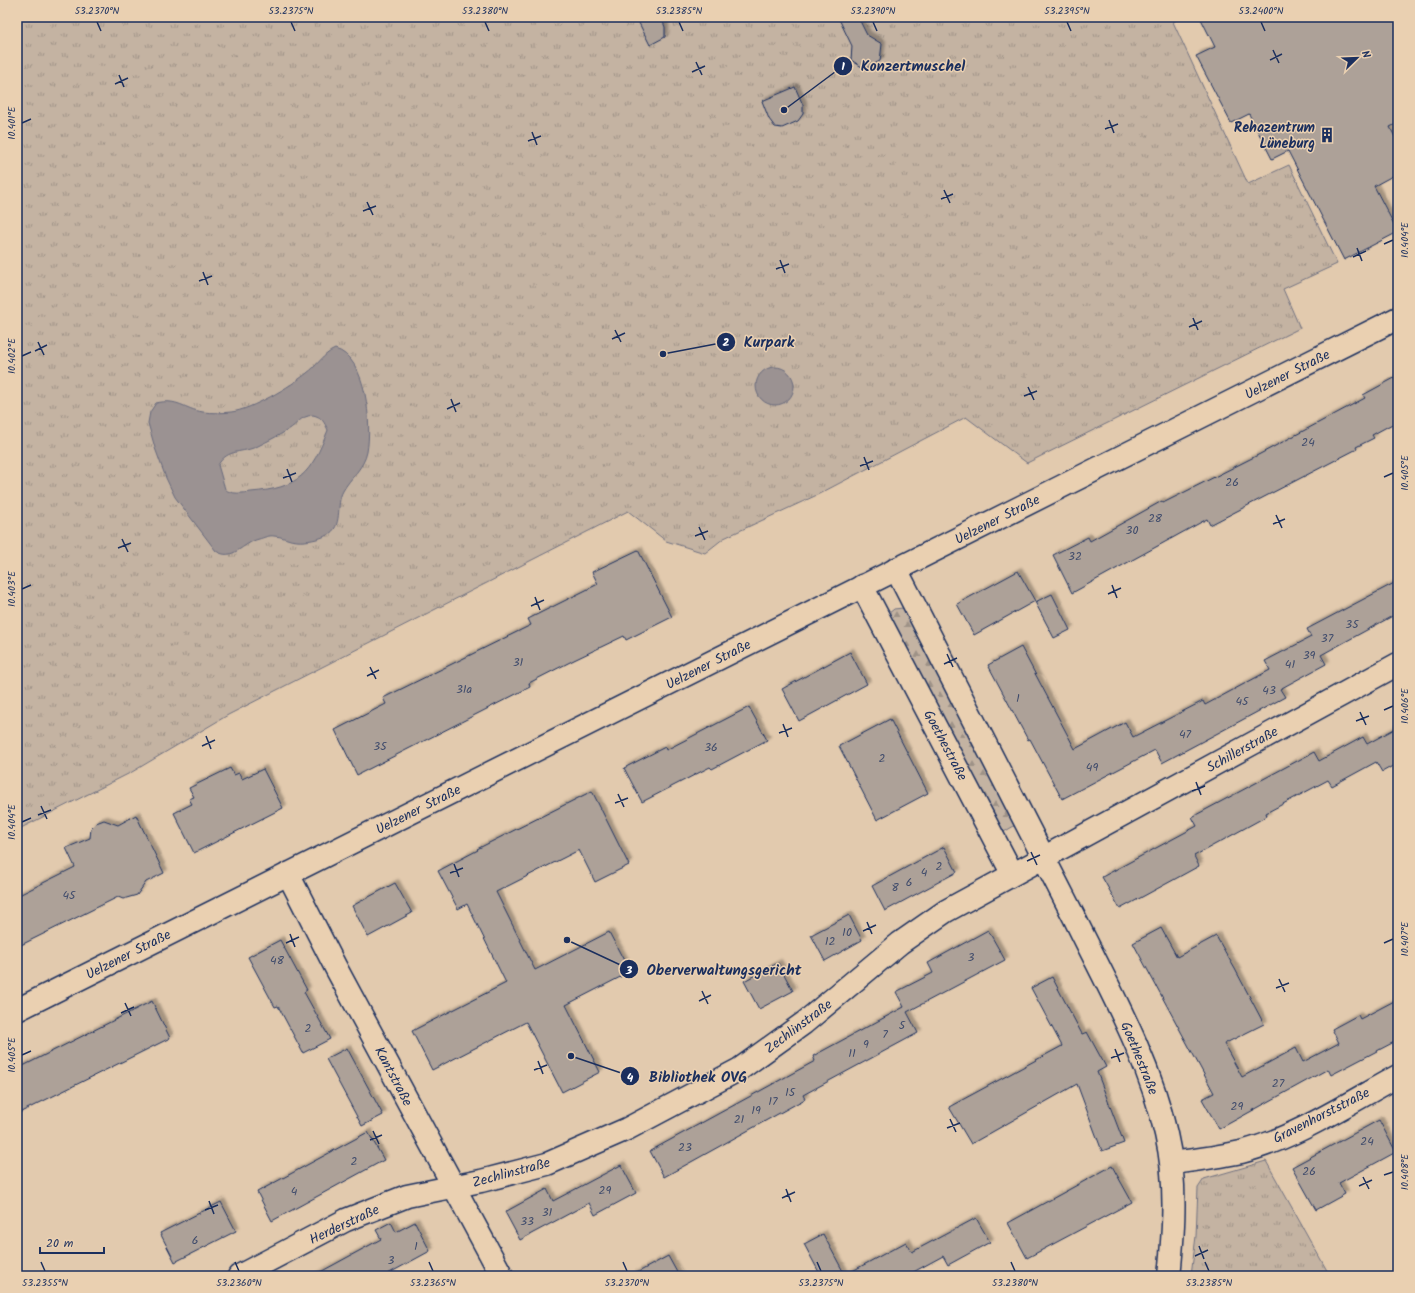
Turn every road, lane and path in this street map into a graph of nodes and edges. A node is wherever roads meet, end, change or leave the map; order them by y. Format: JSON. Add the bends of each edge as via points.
{"nodes":[{"id":1,"x":1398,"y":318,"type":"edge"},
{"id":2,"x":896,"y":569,"type":"junction"},
{"id":3,"x":862,"y":586,"type":"junction"},
{"id":4,"x":1398,"y":664,"type":"edge"},
{"id":5,"x":1044,"y":857,"type":"junction"},
{"id":6,"x":1012,"y":873,"type":"junction"},
{"id":7,"x":288,"y":874,"type":"junction"},
{"id":8,"x":17,"y":1010,"type":"edge"},
{"id":9,"x":1398,"y":1076,"type":"edge"},
{"id":10,"x":1172,"y":1163,"type":"junction"},
{"id":11,"x":454,"y":1186,"type":"junction"},
{"id":12,"x":240,"y":1276,"type":"edge"},
{"id":13,"x":502,"y":1276,"type":"edge"},
{"id":14,"x":1169,"y":1276,"type":"edge"}],
"edges":[{"from":1,"to":2,"type":"street","name":"Uelzener Straße"},
{"from":2,"to":3,"type":"street","name":"Uelzener Straße"},
{"from":2,"to":5,"type":"street","name":"Goethestraße"},
{"from":3,"to":6,"type":"street","name":"Goethestraße"},
{"from":3,"to":7,"type":"street","name":"Uelzener Straße"},
{"from":4,"to":5,"type":"street","name":"Schillerstraße"},
{"from":5,"to":6,"type":"street"},
{"from":5,"to":10,"type":"street","name":"Goethestraße","via":[[1141,1058],[1156,1097]]},
{"from":6,"to":11,"type":"street","name":"Zechlinstraße","via":[[946,911],[900,944],[804,1023],[740,1069],[627,1129],[547,1164]]},
{"from":7,"to":8,"type":"street","name":"Uelzener Straße"},
{"from":7,"to":11,"type":"street","name":"Kantstraße"},
{"from":9,"to":10,"type":"street","name":"Gravenhorststraße","via":[[1291,1133],[1243,1152]]},
{"from":10,"to":14,"type":"street","name":"Goethestraße","via":[[1174,1223]]},
{"from":11,"to":12,"type":"street","name":"Herderstraße","via":[[407,1196],[346,1220]]},
{"from":11,"to":13,"type":"street","name":"Kantstraße"}]}
